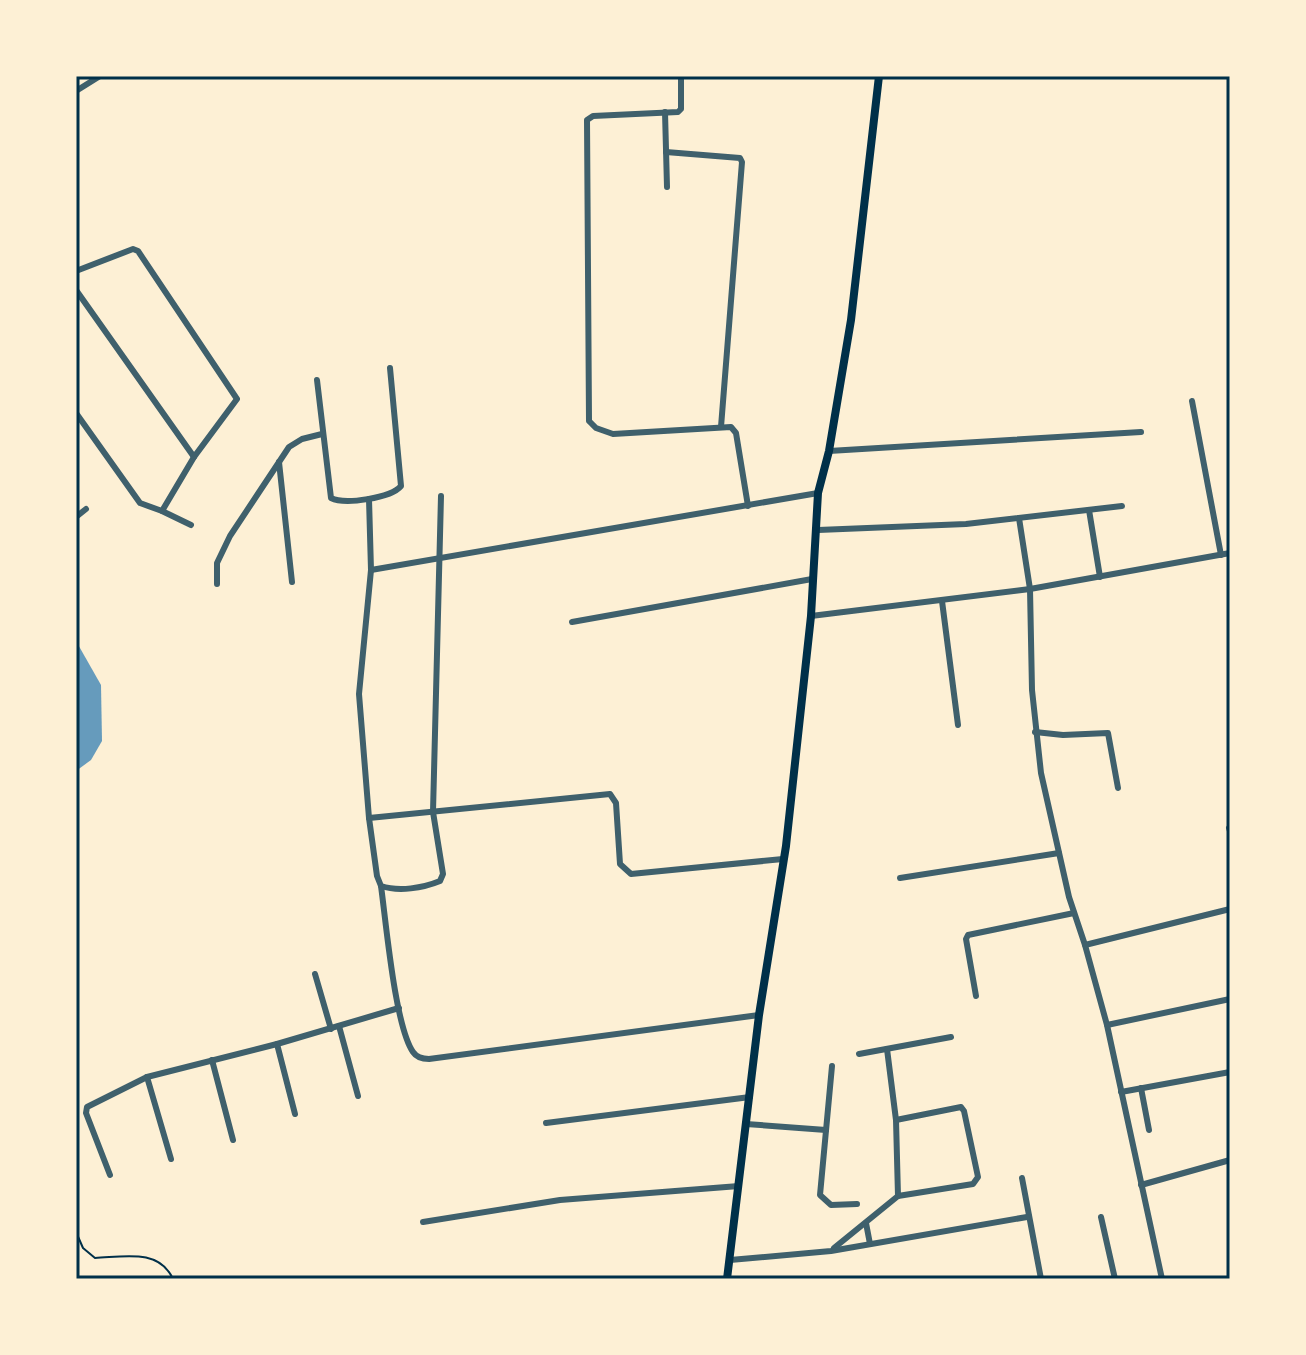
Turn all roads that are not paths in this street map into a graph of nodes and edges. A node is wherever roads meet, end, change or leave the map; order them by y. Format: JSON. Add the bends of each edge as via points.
{"nodes":[{"id":1,"x":100,"y":76,"type":"edge"},
{"id":2,"x":681,"y":76,"type":"edge"},
{"id":3,"x":879,"y":76,"type":"edge"},
{"id":4,"x":76,"y":91,"type":"edge"},
{"id":5,"x":665,"y":112,"type":"junction"},
{"id":6,"x":666,"y":152,"type":"junction"},
{"id":7,"x":667,"y":187,"type":"dead end"},
{"id":8,"x":76,"y":271,"type":"edge"},
{"id":9,"x":76,"y":290,"type":"edge"},
{"id":10,"x":390,"y":368,"type":"dead end"},
{"id":11,"x":317,"y":380,"type":"dead end"},
{"id":12,"x":1192,"y":401,"type":"dead end"},
{"id":13,"x":76,"y":413,"type":"edge"},
{"id":14,"x":721,"y":427,"type":"junction"},
{"id":15,"x":1141,"y":432,"type":"dead end"},
{"id":16,"x":322,"y":434,"type":"junction"},
{"id":17,"x":829,"y":451,"type":"junction"},
{"id":18,"x":194,"y":457,"type":"junction"},
{"id":19,"x":279,"y":462,"type":"junction"},
{"id":20,"x":818,"y":493,"type":"junction"},
{"id":21,"x":441,"y":496,"type":"dead end"},
{"id":22,"x":369,"y":499,"type":"junction"},
{"id":23,"x":748,"y":506,"type":"junction"},
{"id":24,"x":1122,"y":506,"type":"dead end"},
{"id":25,"x":86,"y":509,"type":"dead end"},
{"id":26,"x":1089,"y":510,"type":"junction"},
{"id":27,"x":162,"y":511,"type":"junction"},
{"id":28,"x":76,"y":517,"type":"edge"},
{"id":29,"x":1019,"y":518,"type":"junction"},
{"id":30,"x":191,"y":525,"type":"dead end"},
{"id":31,"x":818,"y":530,"type":"junction"},
{"id":32,"x":1230,"y":553,"type":"edge"},
{"id":33,"x":1221,"y":555,"type":"junction"},
{"id":34,"x":439,"y":560,"type":"junction"},
{"id":35,"x":371,"y":570,"type":"junction"},
{"id":36,"x":1100,"y":577,"type":"junction"},
{"id":37,"x":812,"y":579,"type":"junction"},
{"id":38,"x":292,"y":582,"type":"dead end"},
{"id":39,"x":217,"y":584,"type":"dead end"},
{"id":40,"x":1030,"y":589,"type":"junction"},
{"id":41,"x":942,"y":601,"type":"junction"},
{"id":42,"x":811,"y":616,"type":"junction"},
{"id":43,"x":572,"y":622,"type":"dead end"},
{"id":44,"x":958,"y":725,"type":"dead end"},
{"id":45,"x":1035,"y":732,"type":"junction"},
{"id":46,"x":1118,"y":788,"type":"dead end"},
{"id":47,"x":433,"y":812,"type":"junction"},
{"id":48,"x":369,"y":818,"type":"junction"},
{"id":49,"x":1059,"y":853,"type":"junction"},
{"id":50,"x":783,"y":859,"type":"junction"},
{"id":51,"x":900,"y":878,"type":"dead end"},
{"id":52,"x":381,"y":886,"type":"junction"},
{"id":53,"x":1230,"y":909,"type":"edge"},
{"id":54,"x":1074,"y":913,"type":"junction"},
{"id":55,"x":1085,"y":945,"type":"junction"},
{"id":56,"x":315,"y":974,"type":"dead end"},
{"id":57,"x":976,"y":996,"type":"dead end"},
{"id":58,"x":1230,"y":999,"type":"edge"},
{"id":59,"x":399,"y":1008,"type":"junction"},
{"id":60,"x":759,"y":1015,"type":"junction"},
{"id":61,"x":1107,"y":1025,"type":"junction"},
{"id":62,"x":339,"y":1026,"type":"junction"},
{"id":63,"x":331,"y":1029,"type":"junction"},
{"id":64,"x":951,"y":1037,"type":"dead end"},
{"id":65,"x":277,"y":1044,"type":"junction"},
{"id":66,"x":887,"y":1049,"type":"junction"},
{"id":67,"x":859,"y":1054,"type":"dead end"},
{"id":68,"x":212,"y":1060,"type":"junction"},
{"id":69,"x":832,"y":1066,"type":"dead end"},
{"id":70,"x":1230,"y":1072,"type":"edge"},
{"id":71,"x":147,"y":1077,"type":"junction"},
{"id":72,"x":1141,"y":1088,"type":"junction"},
{"id":73,"x":1121,"y":1092,"type":"junction"},
{"id":74,"x":358,"y":1096,"type":"dead end"},
{"id":75,"x":750,"y":1097,"type":"junction"},
{"id":76,"x":295,"y":1114,"type":"dead end"},
{"id":77,"x":896,"y":1120,"type":"junction"},
{"id":78,"x":546,"y":1123,"type":"dead end"},
{"id":79,"x":746,"y":1124,"type":"junction"},
{"id":80,"x":826,"y":1130,"type":"junction"},
{"id":81,"x":1149,"y":1130,"type":"dead end"},
{"id":82,"x":233,"y":1140,"type":"dead end"},
{"id":83,"x":171,"y":1159,"type":"dead end"},
{"id":84,"x":1230,"y":1160,"type":"edge"},
{"id":85,"x":110,"y":1175,"type":"dead end"},
{"id":86,"x":1022,"y":1178,"type":"dead end"},
{"id":87,"x":1141,"y":1185,"type":"junction"},
{"id":88,"x":739,"y":1186,"type":"junction"},
{"id":89,"x":898,"y":1196,"type":"junction"},
{"id":90,"x":857,"y":1204,"type":"dead end"},
{"id":91,"x":1027,"y":1217,"type":"junction"},
{"id":92,"x":1101,"y":1217,"type":"dead end"},
{"id":93,"x":423,"y":1222,"type":"dead end"},
{"id":94,"x":866,"y":1223,"type":"junction"},
{"id":95,"x":870,"y":1244,"type":"junction"},
{"id":96,"x":831,"y":1251,"type":"junction"},
{"id":97,"x":730,"y":1260,"type":"junction"},
{"id":98,"x":727,"y":1279,"type":"edge"},
{"id":99,"x":1041,"y":1279,"type":"edge"},
{"id":100,"x":1115,"y":1279,"type":"edge"},
{"id":101,"x":1162,"y":1279,"type":"edge"}],
"edges":[{"from":1,"to":4,"type":"street"},
{"from":2,"to":5,"type":"street","via":[[681,109]]},
{"from":3,"to":17,"type":"main road","via":[[851,320]]},
{"from":5,"to":6,"type":"street"},
{"from":5,"to":14,"type":"street","via":[[587,120],[589,421],[613,434]]},
{"from":6,"to":7,"type":"street"},
{"from":6,"to":14,"type":"street","via":[[742,162]]},
{"from":8,"to":18,"type":"street","via":[[138,251],[236,396],[236,404]]},
{"from":9,"to":18,"type":"street"},
{"from":10,"to":22,"type":"street","via":[[401,486]]},
{"from":11,"to":16,"type":"street"},
{"from":12,"to":33,"type":"street"},
{"from":13,"to":27,"type":"street","via":[[140,503]]},
{"from":14,"to":23,"type":"street","via":[[736,433]]},
{"from":15,"to":17,"type":"street"},
{"from":16,"to":19,"type":"street","via":[[289,447]]},
{"from":16,"to":22,"type":"street","via":[[331,498]]},
{"from":17,"to":20,"type":"main road"},
{"from":18,"to":27,"type":"street"},
{"from":19,"to":38,"type":"street"},
{"from":19,"to":39,"type":"street","via":[[230,536],[217,563]]},
{"from":20,"to":23,"type":"street"},
{"from":20,"to":31,"type":"main road"},
{"from":21,"to":34,"type":"street"},
{"from":22,"to":35,"type":"street"},
{"from":23,"to":34,"type":"street"},
{"from":24,"to":26,"type":"street"},
{"from":25,"to":28,"type":"street"},
{"from":26,"to":29,"type":"street"},
{"from":26,"to":36,"type":"street"},
{"from":27,"to":30,"type":"street"},
{"from":29,"to":31,"type":"street"},
{"from":29,"to":40,"type":"street"},
{"from":31,"to":37,"type":"main road"},
{"from":32,"to":33,"type":"street"},
{"from":33,"to":36,"type":"street"},
{"from":34,"to":35,"type":"street"},
{"from":34,"to":47,"type":"street"},
{"from":35,"to":48,"type":"street","via":[[359,694]]},
{"from":36,"to":40,"type":"street"},
{"from":37,"to":42,"type":"main road"},
{"from":37,"to":43,"type":"street"},
{"from":40,"to":41,"type":"street"},
{"from":40,"to":45,"type":"street"},
{"from":41,"to":42,"type":"street"},
{"from":41,"to":44,"type":"street"},
{"from":42,"to":50,"type":"main road"},
{"from":45,"to":46,"type":"street","via":[[1108,733]]},
{"from":45,"to":49,"type":"street"},
{"from":47,"to":48,"type":"street"},
{"from":47,"to":50,"type":"street","via":[[610,794],[616,803],[620,864],[631,874]]},
{"from":47,"to":52,"type":"street","via":[[440,881]]},
{"from":48,"to":52,"type":"street"},
{"from":49,"to":51,"type":"street"},
{"from":49,"to":54,"type":"street"},
{"from":50,"to":60,"type":"main road"},
{"from":52,"to":59,"type":"street"},
{"from":53,"to":55,"type":"street"},
{"from":54,"to":55,"type":"street"},
{"from":54,"to":57,"type":"street","via":[[968,935]]},
{"from":55,"to":61,"type":"street"},
{"from":56,"to":63,"type":"street"},
{"from":58,"to":61,"type":"street"},
{"from":59,"to":60,"type":"street","via":[[412,1050],[429,1059]]},
{"from":59,"to":62,"type":"street"},
{"from":60,"to":75,"type":"main road"},
{"from":61,"to":73,"type":"street"},
{"from":62,"to":63,"type":"street"},
{"from":62,"to":74,"type":"street"},
{"from":63,"to":65,"type":"street"},
{"from":64,"to":66,"type":"street"},
{"from":65,"to":68,"type":"street"},
{"from":65,"to":76,"type":"street"},
{"from":66,"to":67,"type":"street"},
{"from":66,"to":77,"type":"street"},
{"from":68,"to":71,"type":"street"},
{"from":68,"to":82,"type":"street"},
{"from":69,"to":80,"type":"street"},
{"from":70,"to":72,"type":"street"},
{"from":71,"to":83,"type":"street"},
{"from":71,"to":85,"type":"street","via":[[86,1109]]},
{"from":72,"to":73,"type":"street"},
{"from":72,"to":81,"type":"street"},
{"from":73,"to":87,"type":"street"},
{"from":75,"to":78,"type":"street"},
{"from":75,"to":79,"type":"main road"},
{"from":77,"to":89,"type":"street"},
{"from":77,"to":89,"type":"street","via":[[961,1107],[978,1177],[973,1184]]},
{"from":79,"to":80,"type":"street"},
{"from":79,"to":88,"type":"main road"},
{"from":80,"to":90,"type":"street","via":[[820,1195],[831,1205]]},
{"from":84,"to":87,"type":"street"},
{"from":86,"to":91,"type":"street"},
{"from":87,"to":101,"type":"street"},
{"from":88,"to":93,"type":"street","via":[[560,1200]]},
{"from":88,"to":97,"type":"main road"},
{"from":89,"to":94,"type":"street"},
{"from":91,"to":95,"type":"street"},
{"from":91,"to":99,"type":"street"},
{"from":92,"to":100,"type":"street"},
{"from":94,"to":95,"type":"street"},
{"from":94,"to":96,"type":"street"},
{"from":95,"to":96,"type":"street"},
{"from":96,"to":97,"type":"street"},
{"from":97,"to":98,"type":"main road"}]}
